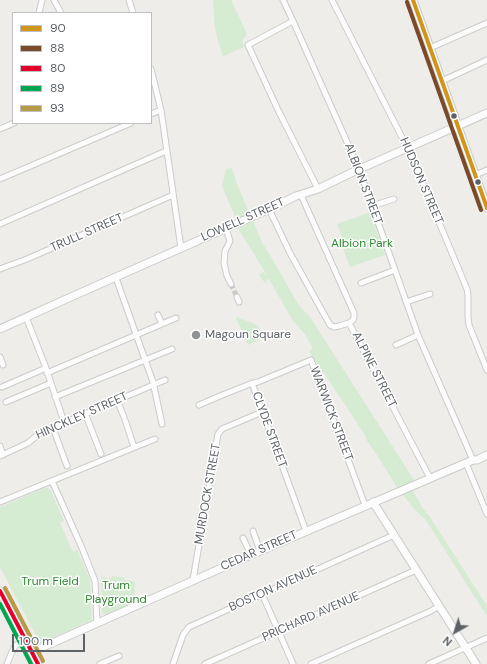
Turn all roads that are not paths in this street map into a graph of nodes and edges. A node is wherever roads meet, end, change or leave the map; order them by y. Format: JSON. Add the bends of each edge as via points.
{"nodes":[{"id":1,"x":42,"y":0,"type":"edge"},
{"id":2,"x":54,"y":0,"type":"edge"},
{"id":3,"x":129,"y":0,"type":"edge"},
{"id":4,"x":283,"y":0,"type":"edge"},
{"id":5,"x":332,"y":0,"type":"edge"},
{"id":6,"x":413,"y":0,"type":"edge"},
{"id":7,"x":39,"y":12,"type":"edge"},
{"id":8,"x":60,"y":12,"type":"edge"},
{"id":9,"x":133,"y":12,"type":"edge"},
{"id":10,"x":293,"y":21,"type":"junction"},
{"id":11,"x":487,"y":23,"type":"edge"},
{"id":12,"x":430,"y":48,"type":"junction"},
{"id":13,"x":487,"y":60,"type":"edge"},
{"id":14,"x":152,"y":73,"type":"edge"},
{"id":15,"x":442,"y":80,"type":"junction"},
{"id":16,"x":161,"y":110,"type":"junction"},
{"id":17,"x":487,"y":113,"type":"edge"},
{"id":18,"x":152,"y":114,"type":"edge"},
{"id":19,"x":12,"y":124,"type":"edge"},
{"id":20,"x":129,"y":124,"type":"edge"},
{"id":21,"x":458,"y":126,"type":"junction"},
{"id":22,"x":0,"y":129,"type":"edge"},
{"id":23,"x":408,"y":148,"type":"junction"},
{"id":24,"x":166,"y":151,"type":"junction"},
{"id":25,"x":359,"y":169,"type":"junction"},
{"id":26,"x":487,"y":170,"type":"edge"},
{"id":27,"x":475,"y":175,"type":"junction"},
{"id":28,"x":0,"y":179,"type":"edge"},
{"id":29,"x":318,"y":188,"type":"junction"},
{"id":30,"x":173,"y":195,"type":"junction"},
{"id":31,"x":301,"y":195,"type":"junction"},
{"id":32,"x":394,"y":199,"type":"dead end"},
{"id":33,"x":372,"y":206,"type":"junction"},
{"id":34,"x":487,"y":208,"type":"edge"},
{"id":35,"x":269,"y":209,"type":"junction"},
{"id":36,"x":0,"y":224,"type":"edge"},
{"id":37,"x":222,"y":230,"type":"junction"},
{"id":38,"x":181,"y":248,"type":"junction"},
{"id":39,"x":0,"y":270,"type":"edge"},
{"id":40,"x":395,"y":270,"type":"junction"},
{"id":41,"x":116,"y":278,"type":"junction"},
{"id":42,"x":361,"y":283,"type":"dead end"},
{"id":43,"x":231,"y":284,"type":"tunnel mouth"},
{"id":44,"x":430,"y":294,"type":"dead end"},
{"id":45,"x":406,"y":302,"type":"junction"},
{"id":46,"x":158,"y":315,"type":"dead end"},
{"id":47,"x":26,"y":317,"type":"junction"},
{"id":48,"x":176,"y":318,"type":"dead end"},
{"id":49,"x":349,"y":323,"type":"junction"},
{"id":50,"x":162,"y":324,"type":"junction"},
{"id":51,"x":0,"y":329,"type":"edge"},
{"id":52,"x":418,"y":334,"type":"junction"},
{"id":53,"x":136,"y":335,"type":"junction"},
{"id":54,"x":396,"y":345,"type":"dead end"},
{"id":55,"x":172,"y":349,"type":"dead end"},
{"id":56,"x":0,"y":358,"type":"edge"},
{"id":57,"x":145,"y":360,"type":"junction"},
{"id":58,"x":3,"y":365,"type":"dead end"},
{"id":59,"x":47,"y":370,"type":"junction"},
{"id":60,"x":487,"y":370,"type":"edge"},
{"id":61,"x":165,"y":380,"type":"dead end"},
{"id":62,"x":51,"y":383,"type":"junction"},
{"id":63,"x":252,"y":383,"type":"junction"},
{"id":64,"x":153,"y":384,"type":"junction"},
{"id":65,"x":2,"y":388,"type":"dead end"},
{"id":66,"x":55,"y":398,"type":"junction"},
{"id":67,"x":117,"y":400,"type":"junction"},
{"id":68,"x":6,"y":402,"type":"dead end"},
{"id":69,"x":199,"y":405,"type":"dead end"},
{"id":70,"x":262,"y":412,"type":"junction"},
{"id":71,"x":85,"y":413,"type":"junction"},
{"id":72,"x":64,"y":422,"type":"junction"},
{"id":73,"x":162,"y":424,"type":"dead end"},
{"id":74,"x":53,"y":428,"type":"junction"},
{"id":75,"x":155,"y":440,"type":"dead end"},
{"id":76,"x":0,"y":446,"type":"edge"},
{"id":77,"x":134,"y":447,"type":"junction"},
{"id":78,"x":101,"y":454,"type":"dead end"},
{"id":79,"x":2,"y":455,"type":"edge"},
{"id":80,"x":487,"y":455,"type":"edge"},
{"id":81,"x":469,"y":461,"type":"junction"},
{"id":82,"x":67,"y":466,"type":"dead end"},
{"id":83,"x":430,"y":478,"type":"junction"},
{"id":84,"x":52,"y":481,"type":"junction"},
{"id":85,"x":0,"y":502,"type":"edge"},
{"id":86,"x":373,"y":502,"type":"junction"},
{"id":87,"x":365,"y":505,"type":"junction"},
{"id":88,"x":487,"y":514,"type":"edge"},
{"id":89,"x":253,"y":531,"type":"dead end"},
{"id":90,"x":306,"y":531,"type":"junction"},
{"id":91,"x":394,"y":535,"type":"junction"},
{"id":92,"x":243,"y":538,"type":"dead end"},
{"id":93,"x":260,"y":551,"type":"junction"},
{"id":94,"x":251,"y":555,"type":"junction"},
{"id":95,"x":416,"y":570,"type":"junction"},
{"id":96,"x":193,"y":580,"type":"junction"},
{"id":97,"x":0,"y":591,"type":"edge"},
{"id":98,"x":262,"y":594,"type":"junction"},
{"id":99,"x":439,"y":606,"type":"junction"},
{"id":100,"x":97,"y":623,"type":"junction"},
{"id":101,"x":278,"y":631,"type":"junction"},
{"id":102,"x":487,"y":638,"type":"edge"},
{"id":103,"x":25,"y":639,"type":"junction"},
{"id":104,"x":465,"y":648,"type":"junction"},
{"id":105,"x":32,"y":652,"type":"junction"},
{"id":106,"x":118,"y":656,"type":"dead end"},
{"id":107,"x":7,"y":664,"type":"edge"},
{"id":108,"x":38,"y":664,"type":"edge"},
{"id":109,"x":100,"y":664,"type":"edge"},
{"id":110,"x":173,"y":664,"type":"edge"},
{"id":111,"x":205,"y":664,"type":"edge"},
{"id":112,"x":293,"y":664,"type":"edge"},
{"id":113,"x":311,"y":664,"type":"edge"},
{"id":114,"x":429,"y":664,"type":"edge"},
{"id":115,"x":476,"y":664,"type":"edge"}],
"edges":[{"from":1,"to":7,"type":"street"},
{"from":2,"to":8,"type":"street"},
{"from":3,"to":9,"type":"street"},
{"from":4,"to":10,"type":"street","name":"ALBION STREET"},
{"from":5,"to":23,"type":"street","name":"HUDSON STREET"},
{"from":6,"to":12,"type":"street"},
{"from":10,"to":25,"type":"street","name":"ALBION STREET"},
{"from":10,"to":29,"type":"street","via":[[248,45],[278,112]]},
{"from":11,"to":12,"type":"street"},
{"from":12,"to":15,"type":"street"},
{"from":13,"to":15,"type":"street"},
{"from":14,"to":16,"type":"street"},
{"from":15,"to":21,"type":"street"},
{"from":16,"to":18,"type":"street"},
{"from":16,"to":24,"type":"street"},
{"from":17,"to":21,"type":"street","name":"LOWELL STREET"},
{"from":19,"to":22,"type":"street"},
{"from":20,"to":28,"type":"street"},
{"from":21,"to":23,"type":"street","name":"LOWELL STREET"},
{"from":21,"to":27,"type":"street"},
{"from":23,"to":25,"type":"street","name":"LOWELL STREET"},
{"from":23,"to":60,"type":"street","name":"HUDSON STREET","via":[[467,289],[469,325]]},
{"from":24,"to":30,"type":"street"},
{"from":24,"to":36,"type":"street"},
{"from":25,"to":29,"type":"street","name":"LOWELL STREET"},
{"from":25,"to":33,"type":"street","name":"ALBION STREET"},
{"from":26,"to":27,"type":"street"},
{"from":27,"to":34,"type":"street"},
{"from":29,"to":31,"type":"street","name":"LOWELL STREET"},
{"from":30,"to":38,"type":"street"},
{"from":30,"to":39,"type":"street","name":"TRULL STREET"},
{"from":31,"to":35,"type":"street","name":"LOWELL STREET"},
{"from":31,"to":49,"type":"street","name":"ALPINE STREET","via":[[354,313],[353,320]]},
{"from":32,"to":33,"type":"street"},
{"from":33,"to":40,"type":"street","name":"ALBION STREET"},
{"from":35,"to":37,"type":"street","name":"LOWELL STREET"},
{"from":35,"to":49,"type":"street","via":[[290,253],[330,324],[334,327]]},
{"from":37,"to":38,"type":"street","name":"LOWELL STREET"},
{"from":37,"to":43,"type":"street","via":[[230,241],[225,251],[224,263]]},
{"from":38,"to":41,"type":"street","name":"LOWELL STREET"},
{"from":40,"to":42,"type":"street"},
{"from":40,"to":45,"type":"street","name":"ALBION STREET"},
{"from":41,"to":47,"type":"street","name":"LOWELL STREET"},
{"from":41,"to":53,"type":"street"},
{"from":44,"to":45,"type":"street"},
{"from":45,"to":52,"type":"street","name":"ALBION STREET"},
{"from":46,"to":50,"type":"street"},
{"from":47,"to":51,"type":"street","name":"LOWELL STREET"},
{"from":47,"to":59,"type":"street"},
{"from":48,"to":50,"type":"street"},
{"from":49,"to":83,"type":"street","name":"ALPINE STREET"},
{"from":50,"to":53,"type":"street"},
{"from":52,"to":54,"type":"street"},
{"from":52,"to":81,"type":"street","name":"ALBION STREET"},
{"from":53,"to":57,"type":"street"},
{"from":53,"to":59,"type":"street"},
{"from":55,"to":57,"type":"street"},
{"from":56,"to":58,"type":"street"},
{"from":57,"to":64,"type":"street"},
{"from":57,"to":66,"type":"street"},
{"from":59,"to":62,"type":"street"},
{"from":59,"to":65,"type":"street"},
{"from":61,"to":64,"type":"street","name":"HINCKLEY STREET"},
{"from":62,"to":66,"type":"street"},
{"from":62,"to":68,"type":"street"},
{"from":63,"to":69,"type":"street","name":"CLYDE STREET"},
{"from":63,"to":70,"type":"street","name":"CLYDE STREET"},
{"from":63,"to":87,"type":"street","name":"WARWICK STREET","via":[[311,360]]},
{"from":64,"to":67,"type":"street","name":"HINCKLEY STREET"},
{"from":64,"to":73,"type":"street"},
{"from":66,"to":72,"type":"street"},
{"from":67,"to":71,"type":"street","name":"HINCKLEY STREET"},
{"from":67,"to":77,"type":"street"},
{"from":70,"to":90,"type":"street","name":"CLYDE STREET"},
{"from":70,"to":96,"type":"street","name":"MURDOCK STREET","via":[[222,429],[218,434]]},
{"from":71,"to":72,"type":"street","name":"HINCKLEY STREET"},
{"from":71,"to":78,"type":"street"},
{"from":72,"to":74,"type":"street","name":"HINCKLEY STREET"},
{"from":74,"to":79,"type":"street","name":"HINCKLEY STREET"},
{"from":74,"to":82,"type":"street"},
{"from":75,"to":77,"type":"street"},
{"from":76,"to":79,"type":"street"},
{"from":77,"to":84,"type":"street"},
{"from":80,"to":81,"type":"street","name":"CEDAR STREET"},
{"from":81,"to":83,"type":"street","name":"CEDAR STREET"},
{"from":81,"to":88,"type":"street","name":"ALBION STREET"},
{"from":83,"to":86,"type":"street","name":"CEDAR STREET"},
{"from":84,"to":85,"type":"street"},
{"from":84,"to":100,"type":"street","via":[[95,581]]},
{"from":86,"to":87,"type":"street","name":"CEDAR STREET"},
{"from":86,"to":91,"type":"street"},
{"from":87,"to":90,"type":"street","name":"CEDAR STREET"},
{"from":89,"to":93,"type":"street"},
{"from":90,"to":93,"type":"street","name":"CEDAR STREET"},
{"from":91,"to":95,"type":"street"},
{"from":91,"to":98,"type":"street","name":"BOSTON AVENUE"},
{"from":92,"to":94,"type":"street"},
{"from":93,"to":94,"type":"street","name":"CEDAR STREET"},
{"from":94,"to":96,"type":"street","name":"CEDAR STREET"},
{"from":95,"to":99,"type":"street"},
{"from":95,"to":101,"type":"street","name":"PRICHARD AVENUE"},
{"from":96,"to":100,"type":"street","name":"CEDAR STREET"},
{"from":97,"to":103,"type":"street"},
{"from":98,"to":101,"type":"street"},
{"from":98,"to":110,"type":"street","name":"BOSTON AVENUE","via":[[189,627],[183,635]]},
{"from":99,"to":104,"type":"street"},
{"from":99,"to":113,"type":"street"},
{"from":100,"to":105,"type":"street","name":"CEDAR STREET"},
{"from":101,"to":111,"type":"street","name":"PRICHARD AVENUE"},
{"from":101,"to":112,"type":"street"},
{"from":102,"to":104,"type":"street"},
{"from":103,"to":105,"type":"street"},
{"from":103,"to":107,"type":"street","via":[[15,646]]},
{"from":104,"to":114,"type":"street"},
{"from":104,"to":115,"type":"street"},
{"from":105,"to":108,"type":"street"},
{"from":106,"to":109,"type":"street"}]}
